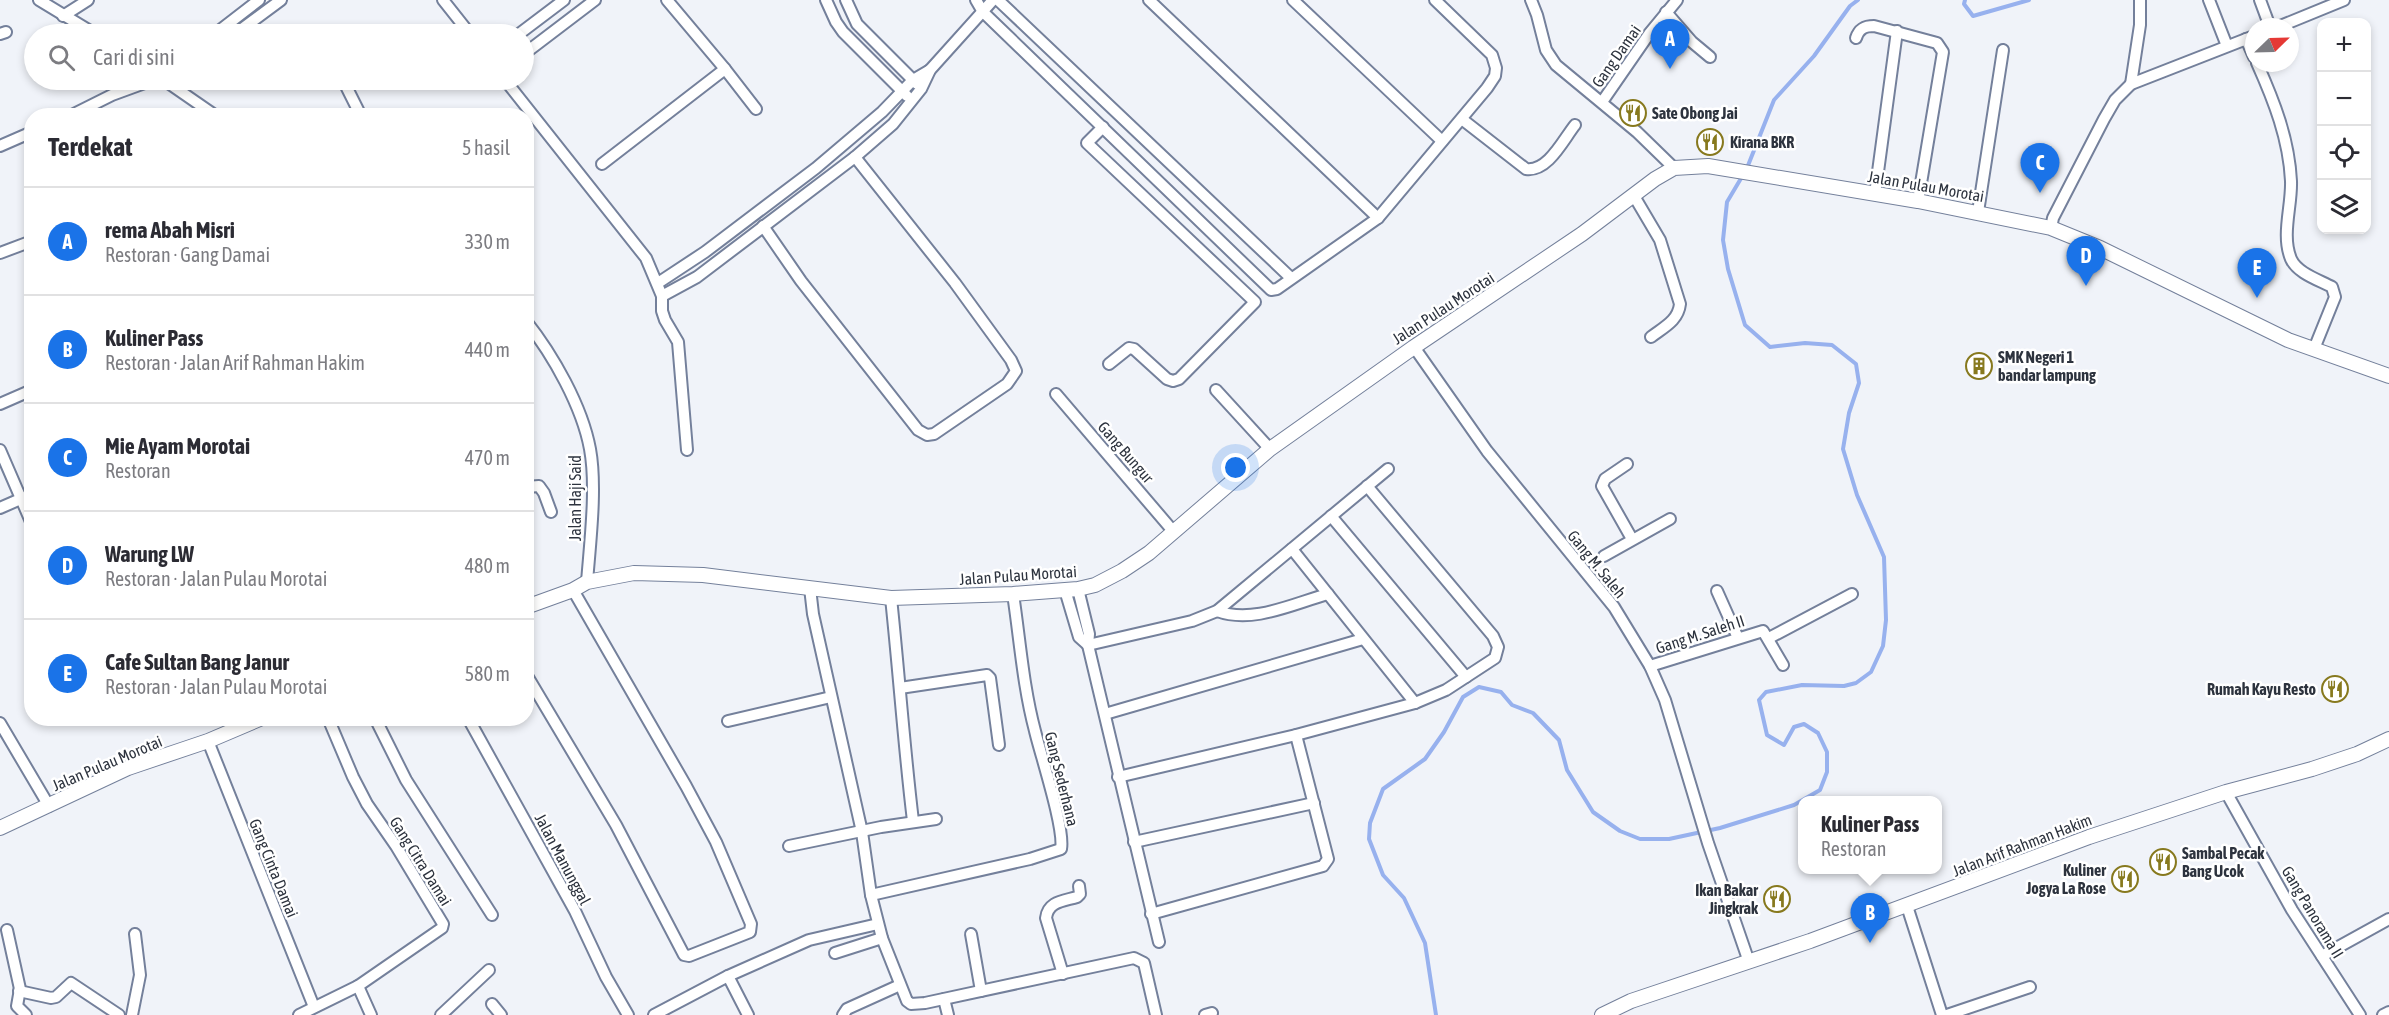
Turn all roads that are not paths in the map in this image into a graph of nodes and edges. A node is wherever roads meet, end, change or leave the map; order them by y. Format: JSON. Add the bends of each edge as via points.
{"nodes":[{"id":1,"x":39,"y":0,"type":"edge"},
{"id":2,"x":88,"y":0,"type":"edge"},
{"id":3,"x":259,"y":0,"type":"edge"},
{"id":4,"x":281,"y":0,"type":"edge"},
{"id":5,"x":442,"y":0,"type":"edge"},
{"id":6,"x":564,"y":0,"type":"edge"},
{"id":7,"x":595,"y":0,"type":"edge"},
{"id":8,"x":666,"y":0,"type":"edge"},
{"id":9,"x":826,"y":0,"type":"edge"},
{"id":10,"x":846,"y":0,"type":"edge"},
{"id":11,"x":976,"y":0,"type":"edge"},
{"id":12,"x":993,"y":0,"type":"edge"},
{"id":13,"x":998,"y":0,"type":"edge"},
{"id":14,"x":1149,"y":0,"type":"edge"},
{"id":15,"x":1293,"y":0,"type":"edge"},
{"id":16,"x":1435,"y":0,"type":"edge"},
{"id":17,"x":1531,"y":0,"type":"edge"},
{"id":18,"x":1677,"y":0,"type":"edge"},
{"id":19,"x":2140,"y":0,"type":"edge"},
{"id":20,"x":2209,"y":0,"type":"edge"},
{"id":21,"x":2260,"y":0,"type":"edge"},
{"id":22,"x":2344,"y":0,"type":"edge"},
{"id":23,"x":984,"y":12,"type":"junction"},
{"id":24,"x":1666,"y":12,"type":"junction"},
{"id":25,"x":63,"y":16,"type":"junction"},
{"id":26,"x":2267,"y":18,"type":"edge"},
{"id":27,"x":2299,"y":18,"type":"edge"},
{"id":28,"x":77,"y":24,"type":"edge"},
{"id":29,"x":228,"y":24,"type":"edge"},
{"id":30,"x":249,"y":24,"type":"edge"},
{"id":31,"x":462,"y":24,"type":"edge"},
{"id":32,"x":532,"y":24,"type":"edge"},
{"id":33,"x":1897,"y":31,"type":"junction"},
{"id":34,"x":1856,"y":38,"type":"dead end"},
{"id":35,"x":2245,"y":40,"type":"edge"},
{"id":36,"x":2227,"y":45,"type":"junction"},
{"id":37,"x":534,"y":46,"type":"edge"},
{"id":38,"x":2003,"y":50,"type":"dead end"},
{"id":39,"x":1710,"y":57,"type":"dead end"},
{"id":40,"x":725,"y":69,"type":"junction"},
{"id":41,"x":930,"y":70,"type":"junction"},
{"id":42,"x":2261,"y":72,"type":"edge"},
{"id":43,"x":913,"y":80,"type":"junction"},
{"id":44,"x":2131,"y":84,"type":"junction"},
{"id":45,"x":921,"y":89,"type":"junction"},
{"id":46,"x":119,"y":90,"type":"edge"},
{"id":47,"x":126,"y":90,"type":"edge"},
{"id":48,"x":182,"y":90,"type":"edge"},
{"id":49,"x":348,"y":90,"type":"edge"},
{"id":50,"x":513,"y":90,"type":"edge"},
{"id":51,"x":902,"y":91,"type":"junction"},
{"id":52,"x":112,"y":95,"type":"junction"},
{"id":53,"x":910,"y":101,"type":"junction"},
{"id":54,"x":1602,"y":102,"type":"junction"},
{"id":55,"x":86,"y":108,"type":"edge"},
{"id":56,"x":206,"y":108,"type":"edge"},
{"id":57,"x":357,"y":108,"type":"edge"},
{"id":58,"x":526,"y":108,"type":"edge"},
{"id":59,"x":756,"y":109,"type":"dead end"},
{"id":60,"x":534,"y":118,"type":"edge"},
{"id":61,"x":1463,"y":120,"type":"junction"},
{"id":62,"x":536,"y":121,"type":"joint"},
{"id":63,"x":1575,"y":125,"type":"dead end"},
{"id":64,"x":1103,"y":127,"type":"junction"},
{"id":65,"x":24,"y":136,"type":"edge"},
{"id":66,"x":1442,"y":141,"type":"junction"},
{"id":67,"x":0,"y":146,"type":"edge"},
{"id":68,"x":855,"y":157,"type":"junction"},
{"id":69,"x":602,"y":164,"type":"dead end"},
{"id":70,"x":1674,"y":168,"type":"junction"},
{"id":71,"x":1875,"y":194,"type":"junction"},
{"id":72,"x":1634,"y":196,"type":"junction"},
{"id":73,"x":1918,"y":201,"type":"junction"},
{"id":74,"x":1978,"y":212,"type":"junction"},
{"id":75,"x":1378,"y":218,"type":"junction"},
{"id":76,"x":763,"y":226,"type":"junction"},
{"id":77,"x":2051,"y":228,"type":"junction"},
{"id":78,"x":24,"y":244,"type":"edge"},
{"id":79,"x":0,"y":253,"type":"edge"},
{"id":80,"x":1291,"y":278,"type":"junction"},
{"id":81,"x":658,"y":283,"type":"junction"},
{"id":82,"x":1271,"y":290,"type":"junction"},
{"id":83,"x":662,"y":296,"type":"junction"},
{"id":84,"x":1255,"y":302,"type":"junction"},
{"id":85,"x":534,"y":332,"type":"edge"},
{"id":86,"x":1651,"y":337,"type":"dead end"},
{"id":87,"x":1414,"y":346,"type":"junction"},
{"id":88,"x":2314,"y":349,"type":"junction"},
{"id":89,"x":1109,"y":364,"type":"dead end"},
{"id":90,"x":2389,"y":376,"type":"edge"},
{"id":91,"x":1216,"y":390,"type":"dead end"},
{"id":92,"x":24,"y":394,"type":"edge"},
{"id":93,"x":1056,"y":394,"type":"dead end"},
{"id":94,"x":0,"y":404,"type":"edge"},
{"id":95,"x":1270,"y":448,"type":"junction"},
{"id":96,"x":0,"y":450,"type":"edge"},
{"id":97,"x":687,"y":450,"type":"dead end"},
{"id":98,"x":1627,"y":464,"type":"dead end"},
{"id":99,"x":1388,"y":469,"type":"dead end"},
{"id":100,"x":534,"y":486,"type":"edge"},
{"id":101,"x":1367,"y":486,"type":"junction"},
{"id":102,"x":24,"y":493,"type":"edge"},
{"id":103,"x":24,"y":498,"type":"edge"},
{"id":104,"x":0,"y":508,"type":"edge"},
{"id":105,"x":550,"y":512,"type":"dead end"},
{"id":106,"x":1330,"y":516,"type":"junction"},
{"id":107,"x":1670,"y":519,"type":"dead end"},
{"id":108,"x":1173,"y":531,"type":"junction"},
{"id":109,"x":1632,"y":538,"type":"junction"},
{"id":110,"x":1292,"y":549,"type":"junction"},
{"id":111,"x":1604,"y":556,"type":"tunnel mouth"},
{"id":112,"x":587,"y":582,"type":"junction"},
{"id":113,"x":810,"y":588,"type":"junction"},
{"id":114,"x":573,"y":590,"type":"junction"},
{"id":115,"x":1071,"y":590,"type":"junction"},
{"id":116,"x":1718,"y":591,"type":"dead end"},
{"id":117,"x":1013,"y":594,"type":"junction"},
{"id":118,"x":1328,"y":594,"type":"junction"},
{"id":119,"x":1852,"y":594,"type":"dead end"},
{"id":120,"x":891,"y":598,"type":"junction"},
{"id":121,"x":534,"y":604,"type":"edge"},
{"id":122,"x":1217,"y":611,"type":"junction"},
{"id":123,"x":1738,"y":638,"type":"junction"},
{"id":124,"x":1769,"y":638,"type":"junction"},
{"id":125,"x":1363,"y":639,"type":"junction"},
{"id":126,"x":1088,"y":645,"type":"junction"},
{"id":127,"x":1783,"y":664,"type":"dead end"},
{"id":128,"x":1650,"y":666,"type":"junction"},
{"id":129,"x":1466,"y":677,"type":"junction"},
{"id":130,"x":534,"y":688,"type":"edge"},
{"id":131,"x":900,"y":688,"type":"junction"},
{"id":132,"x":831,"y":697,"type":"junction"},
{"id":133,"x":1414,"y":703,"type":"junction"},
{"id":134,"x":1105,"y":714,"type":"junction"},
{"id":135,"x":728,"y":722,"type":"dead end"},
{"id":136,"x":0,"y":723,"type":"edge"},
{"id":137,"x":243,"y":726,"type":"edge"},
{"id":138,"x":330,"y":726,"type":"edge"},
{"id":139,"x":379,"y":726,"type":"edge"},
{"id":140,"x":472,"y":726,"type":"edge"},
{"id":141,"x":1296,"y":735,"type":"junction"},
{"id":142,"x":2389,"y":739,"type":"edge"},
{"id":143,"x":208,"y":741,"type":"junction"},
{"id":144,"x":999,"y":745,"type":"dead end"},
{"id":145,"x":1118,"y":777,"type":"junction"},
{"id":146,"x":2226,"y":792,"type":"junction"},
{"id":147,"x":1314,"y":803,"type":"junction"},
{"id":148,"x":49,"y":806,"type":"junction"},
{"id":149,"x":936,"y":819,"type":"dead end"},
{"id":150,"x":913,"y":821,"type":"junction"},
{"id":151,"x":0,"y":828,"type":"edge"},
{"id":152,"x":862,"y":832,"type":"junction"},
{"id":153,"x":1134,"y":842,"type":"junction"},
{"id":154,"x":789,"y":846,"type":"dead end"},
{"id":155,"x":1079,"y":886,"type":"dead end"},
{"id":156,"x":871,"y":896,"type":"junction"},
{"id":157,"x":1907,"y":906,"type":"junction"},
{"id":158,"x":1151,"y":914,"type":"junction"},
{"id":159,"x":492,"y":915,"type":"dead end"},
{"id":160,"x":2389,"y":919,"type":"edge"},
{"id":161,"x":878,"y":924,"type":"junction"},
{"id":162,"x":7,"y":930,"type":"dead end"},
{"id":163,"x":135,"y":934,"type":"dead end"},
{"id":164,"x":971,"y":934,"type":"dead end"},
{"id":165,"x":882,"y":938,"type":"junction"},
{"id":166,"x":1159,"y":942,"type":"dead end"},
{"id":167,"x":835,"y":953,"type":"dead end"},
{"id":168,"x":2322,"y":956,"type":"junction"},
{"id":169,"x":1749,"y":962,"type":"junction"},
{"id":170,"x":489,"y":970,"type":"dead end"},
{"id":171,"x":1063,"y":974,"type":"junction"},
{"id":172,"x":728,"y":976,"type":"junction"},
{"id":173,"x":900,"y":985,"type":"junction"},
{"id":174,"x":358,"y":986,"type":"junction"},
{"id":175,"x":2030,"y":987,"type":"dead end"},
{"id":176,"x":19,"y":991,"type":"junction"},
{"id":177,"x":981,"y":991,"type":"junction"},
{"id":178,"x":944,"y":999,"type":"junction"},
{"id":179,"x":492,"y":1004,"type":"dead end"},
{"id":180,"x":314,"y":1006,"type":"junction"},
{"id":181,"x":14,"y":1010,"type":"edge"},
{"id":182,"x":2389,"y":1012,"type":"edge"},
{"id":183,"x":26,"y":1015,"type":"edge"},
{"id":184,"x":118,"y":1015,"type":"edge"},
{"id":185,"x":132,"y":1015,"type":"edge"},
{"id":186,"x":299,"y":1015,"type":"edge"},
{"id":187,"x":371,"y":1015,"type":"edge"},
{"id":188,"x":441,"y":1015,"type":"edge"},
{"id":189,"x":501,"y":1015,"type":"edge"},
{"id":190,"x":628,"y":1015,"type":"edge"},
{"id":191,"x":654,"y":1015,"type":"edge"},
{"id":192,"x":748,"y":1015,"type":"edge"},
{"id":193,"x":843,"y":1015,"type":"edge"},
{"id":194,"x":948,"y":1015,"type":"edge"},
{"id":195,"x":1156,"y":1015,"type":"edge"},
{"id":196,"x":1602,"y":1015,"type":"edge"},
{"id":197,"x":1942,"y":1015,"type":"edge"},
{"id":198,"x":1947,"y":1015,"type":"edge"},
{"id":199,"x":2360,"y":1015,"type":"edge"},
{"id":200,"x":2383,"y":1015,"type":"edge"}],
"edges":[{"from":1,"to":25,"type":"street"},
{"from":2,"to":25,"type":"street"},
{"from":3,"to":29,"type":"street"},
{"from":4,"to":30,"type":"street"},
{"from":5,"to":31,"type":"street"},
{"from":6,"to":32,"type":"street"},
{"from":7,"to":37,"type":"street"},
{"from":8,"to":40,"type":"street"},
{"from":9,"to":51,"type":"street","via":[[843,32]]},
{"from":10,"to":43,"type":"street","via":[[857,24]]},
{"from":11,"to":23,"type":"street"},
{"from":12,"to":23,"type":"street"},
{"from":13,"to":80,"type":"street"},
{"from":14,"to":75,"type":"street"},
{"from":15,"to":66,"type":"street"},
{"from":16,"to":61,"type":"street","via":[[1495,62],[1495,76]]},
{"from":17,"to":54,"type":"street","via":[[1550,57],[1567,76]]},
{"from":18,"to":24,"type":"street","name":"Gang Damai"},
{"from":19,"to":44,"type":"street"},
{"from":20,"to":36,"type":"street"},
{"from":21,"to":26,"type":"street"},
{"from":22,"to":27,"type":"street"},
{"from":23,"to":41,"type":"street"},
{"from":23,"to":64,"type":"street"},
{"from":24,"to":39,"type":"street"},
{"from":24,"to":54,"type":"street","name":"Gang Damai"},
{"from":25,"to":28,"type":"street"},
{"from":33,"to":34,"type":"street","via":[[1867,26]]},
{"from":33,"to":71,"type":"street"},
{"from":33,"to":73,"type":"street","via":[[1937,43],[1943,52]]},
{"from":35,"to":36,"type":"street"},
{"from":36,"to":44,"type":"street"},
{"from":38,"to":74,"type":"street"},
{"from":40,"to":59,"type":"street"},
{"from":40,"to":69,"type":"street"},
{"from":41,"to":43,"type":"street"},
{"from":41,"to":45,"type":"street"},
{"from":42,"to":88,"type":"street","via":[[2274,101],[2289,156],[2288,244],[2292,260],[2332,287],[2335,297]]},
{"from":43,"to":45,"type":"street"},
{"from":43,"to":51,"type":"street"},
{"from":44,"to":77,"type":"street","via":[[2104,119]]},
{"from":45,"to":53,"type":"street"},
{"from":46,"to":52,"type":"street"},
{"from":47,"to":52,"type":"street"},
{"from":48,"to":56,"type":"street"},
{"from":49,"to":57,"type":"street"},
{"from":50,"to":58,"type":"street"},
{"from":51,"to":53,"type":"street"},
{"from":51,"to":81,"type":"street","via":[[816,168]]},
{"from":52,"to":55,"type":"street"},
{"from":53,"to":68,"type":"street","via":[[893,124]]},
{"from":54,"to":70,"type":"street"},
{"from":60,"to":62,"type":"street"},
{"from":61,"to":63,"type":"street","via":[[1526,169],[1546,162]]},
{"from":61,"to":66,"type":"street"},
{"from":62,"to":81,"type":"street","via":[[646,258]]},
{"from":64,"to":82,"type":"street"},
{"from":64,"to":84,"type":"street","via":[[1087,143]]},
{"from":65,"to":67,"type":"street"},
{"from":66,"to":75,"type":"street"},
{"from":68,"to":76,"type":"street"},
{"from":68,"to":76,"type":"street","via":[[956,283],[1011,360],[1016,371],[1007,384],[934,434],[923,434],[801,281]]},
{"from":70,"to":71,"type":"street","name":"Jalan Pulau Morotai","via":[[1700,166]]},
{"from":70,"to":72,"type":"street","name":"Jalan Pulau Morotai"},
{"from":71,"to":73,"type":"street","name":"Jalan Pulau Morotai"},
{"from":72,"to":86,"type":"street","via":[[1660,240],[1680,304],[1675,318]]},
{"from":72,"to":87,"type":"street","name":"Jalan Pulau Morotai"},
{"from":73,"to":74,"type":"street","name":"Jalan Pulau Morotai"},
{"from":74,"to":77,"type":"street","name":"Jalan Pulau Morotai"},
{"from":75,"to":80,"type":"street"},
{"from":76,"to":83,"type":"street","via":[[697,277]]},
{"from":77,"to":88,"type":"street","name":"Jalan Pulau Morotai"},
{"from":78,"to":79,"type":"street"},
{"from":80,"to":82,"type":"street"},
{"from":81,"to":83,"type":"street"},
{"from":82,"to":84,"type":"street"},
{"from":83,"to":97,"type":"street","via":[[665,320],[678,342]]},
{"from":84,"to":89,"type":"street","via":[[1179,379],[1167,379],[1129,348]]},
{"from":85,"to":112,"type":"street","name":"Jalan Haji Said","via":[[556,364],[590,448]]},
{"from":87,"to":95,"type":"street","name":"Jalan Pulau Morotai"},
{"from":87,"to":128,"type":"street","name":"Gang M. Saleh","via":[[1486,451],[1587,566]]},
{"from":88,"to":90,"type":"street","name":"Jalan Pulau Morotai"},
{"from":91,"to":95,"type":"street"},
{"from":92,"to":94,"type":"street"},
{"from":93,"to":108,"type":"street","name":"Gang Bungur"},
{"from":95,"to":108,"type":"street","name":"Jalan Pulau Morotai"},
{"from":96,"to":102,"type":"street"},
{"from":98,"to":109,"type":"street","via":[[1605,479],[1602,486]]},
{"from":99,"to":101,"type":"street"},
{"from":100,"to":105,"type":"street","via":[[539,486],[544,493]]},
{"from":101,"to":106,"type":"street"},
{"from":101,"to":129,"type":"street","via":[[1496,641],[1495,658]]},
{"from":103,"to":104,"type":"street"},
{"from":106,"to":110,"type":"street"},
{"from":106,"to":129,"type":"street"},
{"from":107,"to":109,"type":"street"},
{"from":108,"to":115,"type":"street","name":"Jalan Pulau Morotai","via":[[1122,571],[1095,585]]},
{"from":109,"to":111,"type":"street"},
{"from":110,"to":118,"type":"street"},
{"from":110,"to":122,"type":"street"},
{"from":112,"to":113,"type":"street","name":"Jalan Pulau Morotai","via":[[634,573],[703,575]]},
{"from":112,"to":114,"type":"street","name":"Jalan Pulau Morotai"},
{"from":113,"to":120,"type":"street","name":"Jalan Pulau Morotai"},
{"from":113,"to":132,"type":"street"},
{"from":114,"to":121,"type":"street","name":"Jalan Pulau Morotai"},
{"from":114,"to":130,"type":"street","via":[[716,842],[751,924],[750,932],[689,956],[681,951],[615,825]]},
{"from":115,"to":117,"type":"street","name":"Jalan Pulau Morotai"},
{"from":115,"to":126,"type":"street","via":[[1089,634]]},
{"from":116,"to":123,"type":"street"},
{"from":117,"to":120,"type":"street","name":"Jalan Pulau Morotai"},
{"from":117,"to":156,"type":"street","name":"Gang Sederhana","via":[[1022,668],[1061,849]]},
{"from":118,"to":122,"type":"street","via":[[1252,616]]},
{"from":118,"to":125,"type":"street"},
{"from":119,"to":124,"type":"street","name":"Gang M. Saleh II"},
{"from":120,"to":131,"type":"street"},
{"from":122,"to":126,"type":"street","via":[[1192,621]]},
{"from":123,"to":124,"type":"street","name":"Gang M. Saleh II","via":[[1763,631]]},
{"from":123,"to":128,"type":"street","name":"Gang M. Saleh II"},
{"from":124,"to":127,"type":"street"},
{"from":125,"to":133,"type":"street"},
{"from":125,"to":134,"type":"street"},
{"from":126,"to":134,"type":"street"},
{"from":128,"to":169,"type":"street","name":"Gang M. Saleh","via":[[1665,700]]},
{"from":129,"to":133,"type":"street"},
{"from":131,"to":144,"type":"street","via":[[987,675]]},
{"from":131,"to":150,"type":"street"},
{"from":132,"to":135,"type":"street"},
{"from":132,"to":152,"type":"street"},
{"from":133,"to":141,"type":"street"},
{"from":134,"to":145,"type":"street"},
{"from":136,"to":148,"type":"street"},
{"from":137,"to":143,"type":"street","name":"Jalan Pulau Morotai"},
{"from":138,"to":174,"type":"street","name":"Gang Citra Damai","via":[[367,804],[442,924],[439,930]]},
{"from":139,"to":159,"type":"street","via":[[406,780]]},
{"from":140,"to":190,"type":"street","name":"Jalan Manunggal"},
{"from":141,"to":145,"type":"street"},
{"from":141,"to":147,"type":"street"},
{"from":142,"to":146,"type":"street","name":"Jalan Arif Rahman Hakim","via":[[2323,766]]},
{"from":143,"to":148,"type":"street","name":"Jalan Pulau Morotai","via":[[128,768]]},
{"from":143,"to":180,"type":"street","name":"Gang Cinta Damai"},
{"from":145,"to":153,"type":"street"},
{"from":146,"to":157,"type":"street","name":"Jalan Arif Rahman Hakim","via":[[2089,837]]},
{"from":146,"to":168,"type":"street","name":"Gang Panorama II"},
{"from":147,"to":153,"type":"street"},
{"from":147,"to":158,"type":"street","via":[[1328,859],[1323,866]]},
{"from":148,"to":151,"type":"street","name":"Jalan Pulau Morotai"},
{"from":149,"to":150,"type":"street"},
{"from":150,"to":152,"type":"street"},
{"from":152,"to":154,"type":"street"},
{"from":152,"to":156,"type":"street"},
{"from":153,"to":158,"type":"street"},
{"from":155,"to":171,"type":"street","via":[[1077,897],[1052,904],[1046,912]]},
{"from":156,"to":161,"type":"street"},
{"from":157,"to":169,"type":"street","name":"Jalan Arif Rahman Hakim"},
{"from":157,"to":197,"type":"street"},
{"from":158,"to":166,"type":"street"},
{"from":160,"to":168,"type":"street"},
{"from":161,"to":165,"type":"street"},
{"from":161,"to":172,"type":"street","via":[[809,940]]},
{"from":162,"to":176,"type":"street"},
{"from":163,"to":185,"type":"street","via":[[140,975]]},
{"from":164,"to":177,"type":"street"},
{"from":165,"to":167,"type":"street"},
{"from":165,"to":173,"type":"street"},
{"from":168,"to":199,"type":"street","name":"Gang Panorama II"},
{"from":169,"to":196,"type":"street","name":"Jalan Arif Rahman Hakim","via":[[1631,1001]]},
{"from":170,"to":188,"type":"street"},
{"from":171,"to":177,"type":"street"},
{"from":171,"to":195,"type":"street","via":[[1140,959]]},
{"from":172,"to":191,"type":"street"},
{"from":172,"to":192,"type":"street"},
{"from":173,"to":178,"type":"street","via":[[904,997],[912,1004]]},
{"from":173,"to":193,"type":"street","via":[[847,1009]]},
{"from":174,"to":180,"type":"street"},
{"from":174,"to":187,"type":"street"},
{"from":175,"to":198,"type":"street"},
{"from":176,"to":181,"type":"street"},
{"from":176,"to":184,"type":"street","via":[[56,997],[71,983]]},
{"from":177,"to":178,"type":"street"},
{"from":178,"to":194,"type":"street"},
{"from":179,"to":189,"type":"street"},
{"from":180,"to":186,"type":"street"},
{"from":181,"to":183,"type":"street"},
{"from":182,"to":200,"type":"street"}]}
